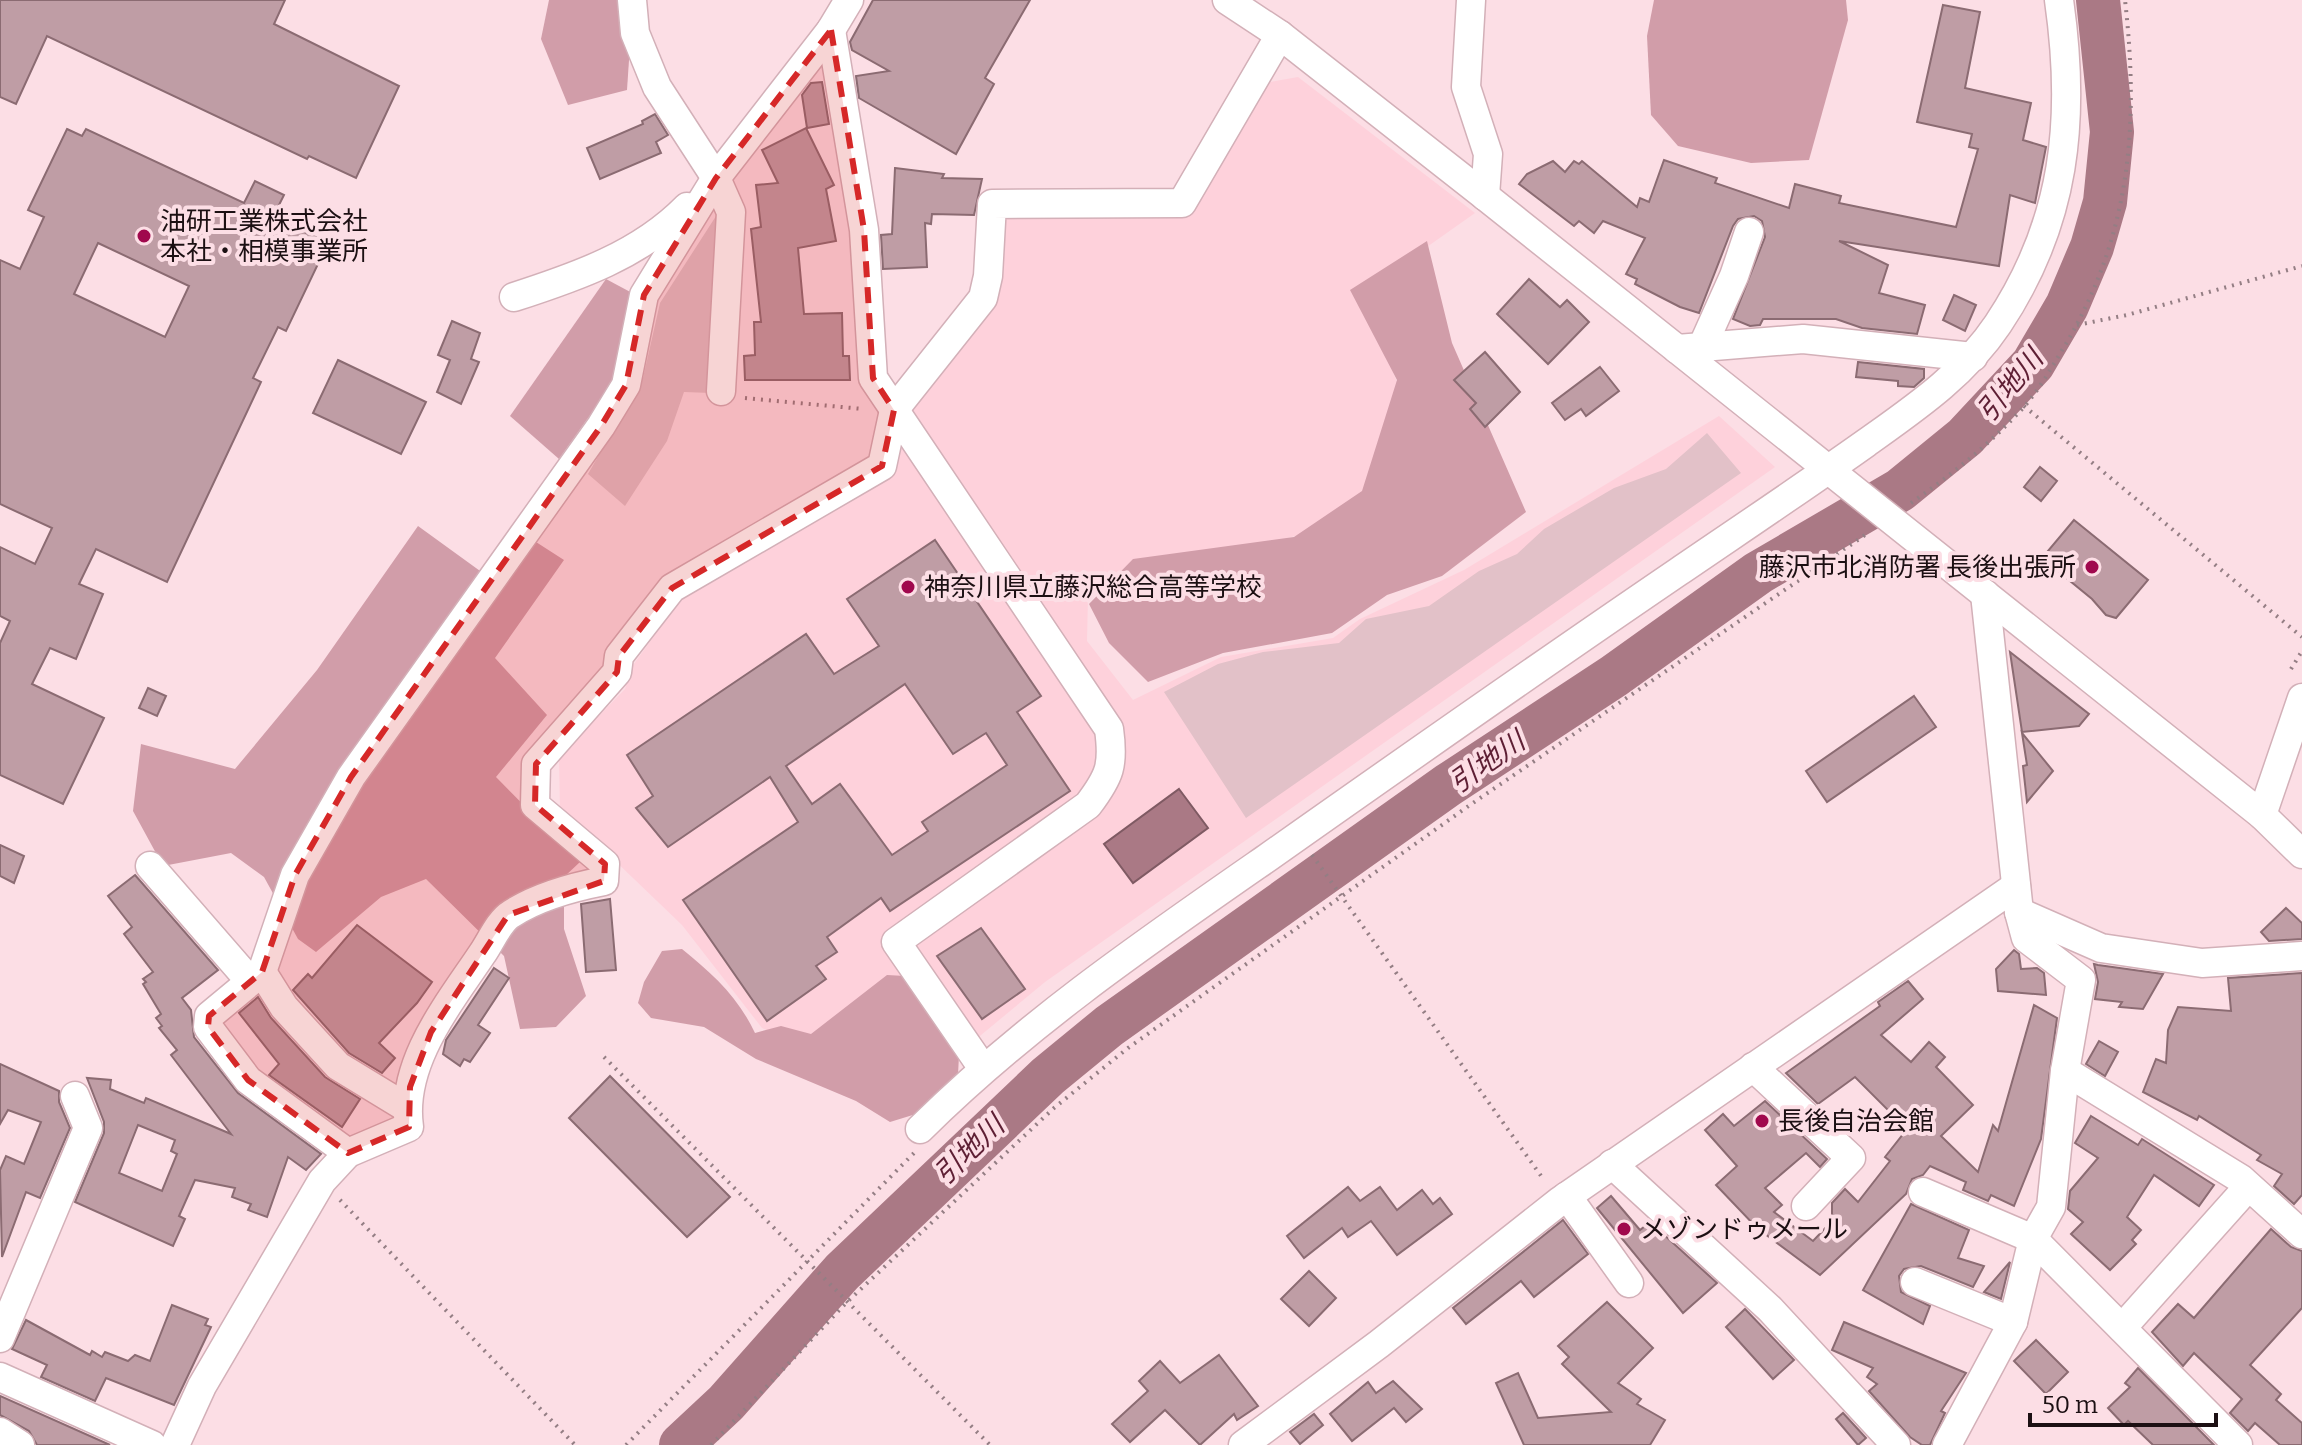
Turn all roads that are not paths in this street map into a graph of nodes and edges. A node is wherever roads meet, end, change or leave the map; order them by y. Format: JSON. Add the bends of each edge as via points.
{"nodes":[{"id":1,"x":632,"y":0,"type":"edge"},
{"id":2,"x":849,"y":0,"type":"edge"},
{"id":3,"x":1227,"y":0,"type":"edge"},
{"id":4,"x":1471,"y":0,"type":"edge"},
{"id":5,"x":2059,"y":0,"type":"edge"},
{"id":6,"x":831,"y":30,"type":"junction"},
{"id":7,"x":1280,"y":35,"type":"junction"},
{"id":8,"x":716,"y":178,"type":"junction"},
{"id":9,"x":1485,"y":196,"type":"junction"},
{"id":10,"x":1749,"y":232,"type":"dead end"},
{"id":11,"x":514,"y":297,"type":"dead end"},
{"id":12,"x":1690,"y":347,"type":"junction"},
{"id":13,"x":1973,"y":357,"type":"junction"},
{"id":14,"x":721,"y":391,"type":"road end"},
{"id":15,"x":894,"y":410,"type":"junction"},
{"id":16,"x":1833,"y":476,"type":"junction"},
{"id":17,"x":1985,"y":594,"type":"junction"},
{"id":18,"x":2302,"y":698,"type":"edge"},
{"id":19,"x":2262,"y":815,"type":"junction"},
{"id":20,"x":2302,"y":854,"type":"edge"},
{"id":21,"x":150,"y":866,"type":"dead end"},
{"id":22,"x":2017,"y":899,"type":"junction"},
{"id":23,"x":2302,"y":956,"type":"edge"},
{"id":24,"x":256,"y":977,"type":"junction"},
{"id":25,"x":982,"y":1067,"type":"junction"},
{"id":26,"x":1753,"y":1067,"type":"junction"},
{"id":27,"x":2065,"y":1071,"type":"junction"},
{"id":28,"x":75,"y":1096,"type":"dead end"},
{"id":29,"x":407,"y":1108,"type":"junction"},
{"id":30,"x":920,"y":1129,"type":"road end"},
{"id":31,"x":348,"y":1153,"type":"junction"},
{"id":32,"x":1612,"y":1164,"type":"junction"},
{"id":33,"x":2248,"y":1187,"type":"junction"},
{"id":34,"x":1558,"y":1192,"type":"junction"},
{"id":35,"x":1923,"y":1192,"type":"dead end"},
{"id":36,"x":1806,"y":1206,"type":"dead end"},
{"id":37,"x":2302,"y":1234,"type":"edge"},
{"id":38,"x":2033,"y":1239,"type":"junction"},
{"id":39,"x":1915,"y":1282,"type":"dead end"},
{"id":40,"x":1629,"y":1283,"type":"dead end"},
{"id":41,"x":2013,"y":1322,"type":"junction"},
{"id":42,"x":2122,"y":1328,"type":"junction"},
{"id":43,"x":0,"y":1338,"type":"edge"},
{"id":44,"x":0,"y":1377,"type":"edge"},
{"id":45,"x":0,"y":1432,"type":"edge"},
{"id":46,"x":1275,"y":1437,"type":"edge"},
{"id":47,"x":20,"y":1445,"type":"edge"},
{"id":48,"x":152,"y":1445,"type":"edge"},
{"id":49,"x":175,"y":1445,"type":"edge"},
{"id":50,"x":1243,"y":1445,"type":"edge"},
{"id":51,"x":1896,"y":1445,"type":"edge"},
{"id":52,"x":1947,"y":1445,"type":"edge"},
{"id":53,"x":2238,"y":1445,"type":"edge"}],
"edges":[{"from":1,"to":8,"type":"street","via":[[635,33],[657,87]]},
{"from":2,"to":6,"type":"street"},
{"from":3,"to":7,"type":"street"},
{"from":4,"to":9,"type":"street","via":[[1466,87],[1488,154]]},
{"from":5,"to":13,"type":"street","via":[[2067,100],[2057,193],[2027,277]]},
{"from":6,"to":8,"type":"street"},
{"from":6,"to":15,"type":"street","via":[[864,230],[873,378]]},
{"from":7,"to":9,"type":"street"},
{"from":7,"to":15,"type":"street","via":[[1182,203],[992,204],[983,298]]},
{"from":8,"to":11,"type":"street","via":[[664,231],[570,279]]},
{"from":8,"to":14,"type":"street","via":[[731,212]]},
{"from":8,"to":24,"type":"street","via":[[644,295],[626,385],[351,777],[295,875]]},
{"from":9,"to":12,"type":"street"},
{"from":10,"to":12,"type":"street","via":[[1734,276]]},
{"from":12,"to":13,"type":"street","via":[[1803,339]]},
{"from":12,"to":16,"type":"street"},
{"from":13,"to":16,"type":"street"},
{"from":15,"to":25,"type":"street","via":[[1109,729],[1113,757],[1105,782],[1088,805],[896,942]]},
{"from":15,"to":29,"type":"street","via":[[882,466],[672,588],[619,656],[617,672],[536,764],[535,805],[605,864],[604,881],[574,886],[508,915],[431,1032]]},
{"from":16,"to":17,"type":"street"},
{"from":16,"to":25,"type":"street","via":[[1508,688],[1132,952]]},
{"from":17,"to":19,"type":"street"},
{"from":17,"to":22,"type":"street"},
{"from":18,"to":19,"type":"street"},
{"from":19,"to":20,"type":"street"},
{"from":21,"to":24,"type":"street"},
{"from":22,"to":23,"type":"street","via":[[2101,948],[2202,963]]},
{"from":22,"to":26,"type":"street"},
{"from":22,"to":27,"type":"street","via":[[2026,938],[2081,980]]},
{"from":24,"to":29,"type":"street","via":[[338,1066]]},
{"from":24,"to":31,"type":"street","via":[[209,1016],[208,1027],[248,1080]]},
{"from":25,"to":30,"type":"street"},
{"from":26,"to":32,"type":"street"},
{"from":26,"to":36,"type":"street","via":[[1851,1158]]},
{"from":27,"to":33,"type":"street"},
{"from":27,"to":38,"type":"street","via":[[2051,1207]]},
{"from":28,"to":43,"type":"street","via":[[88,1128]]},
{"from":29,"to":31,"type":"street","via":[[409,1127]]},
{"from":31,"to":49,"type":"street","via":[[322,1181],[202,1386]]},
{"from":32,"to":34,"type":"street"},
{"from":32,"to":51,"type":"street","via":[[1770,1309]]},
{"from":33,"to":37,"type":"street"},
{"from":33,"to":42,"type":"street"},
{"from":34,"to":40,"type":"street"},
{"from":34,"to":46,"type":"street"},
{"from":35,"to":38,"type":"street"},
{"from":38,"to":41,"type":"street"},
{"from":38,"to":42,"type":"street"},
{"from":39,"to":41,"type":"street"},
{"from":41,"to":52,"type":"street"},
{"from":42,"to":53,"type":"street"},
{"from":44,"to":48,"type":"street"},
{"from":45,"to":47,"type":"street"},
{"from":46,"to":50,"type":"street"}]}
